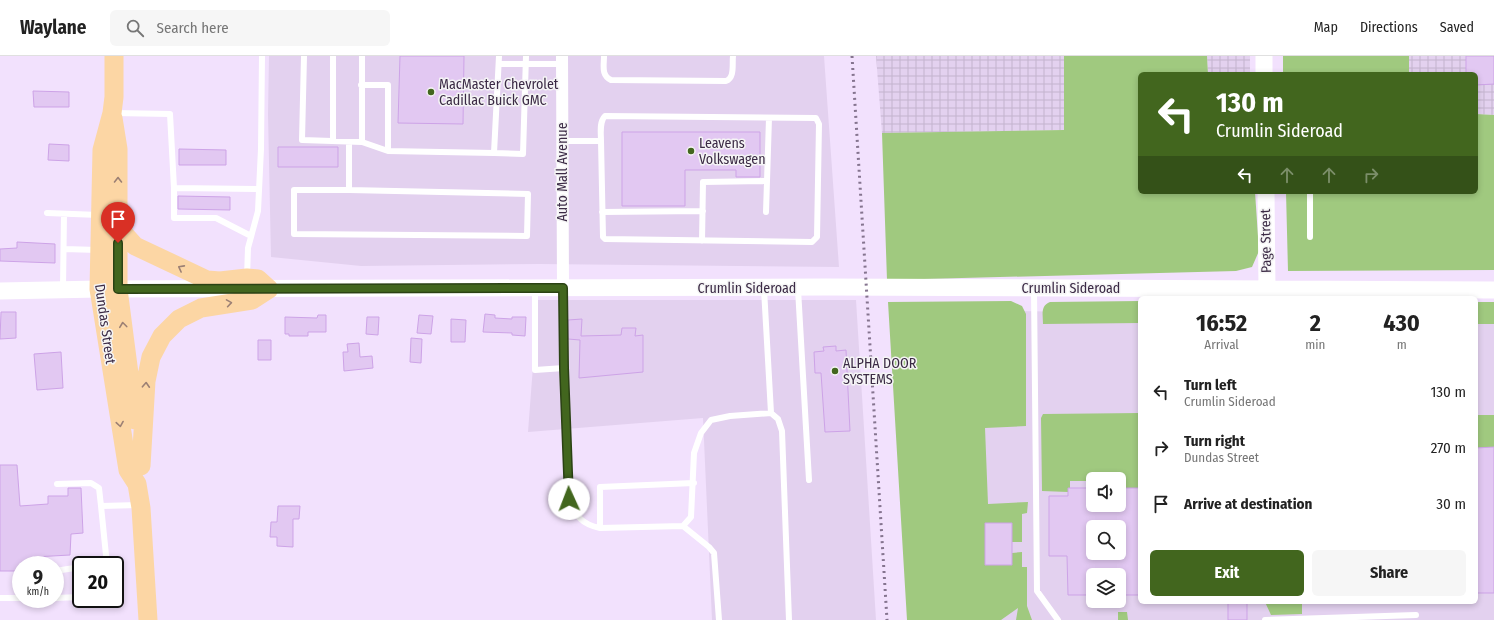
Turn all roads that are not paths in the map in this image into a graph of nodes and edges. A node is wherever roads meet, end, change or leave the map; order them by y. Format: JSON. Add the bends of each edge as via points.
{"nodes":[{"id":1,"x":114,"y":56,"type":"edge"},
{"id":2,"x":262,"y":56,"type":"edge"},
{"id":3,"x":304,"y":56,"type":"edge"},
{"id":4,"x":333,"y":56,"type":"edge"},
{"id":5,"x":362,"y":56,"type":"edge"},
{"id":6,"x":499,"y":56,"type":"edge"},
{"id":7,"x":526,"y":56,"type":"edge"},
{"id":8,"x":604,"y":56,"type":"edge"},
{"id":9,"x":733,"y":56,"type":"edge"},
{"id":10,"x":1264,"y":56,"type":"edge"},
{"id":11,"x":562,"y":60,"type":"edge"},
{"id":12,"x":499,"y":64,"type":"junction"},
{"id":13,"x":526,"y":64,"type":"junction"},
{"id":14,"x":1264,"y":72,"type":"edge"},
{"id":15,"x":361,"y":85,"type":"junction"},
{"id":16,"x":112,"y":113,"type":"junction"},
{"id":17,"x":769,"y":118,"type":"junction"},
{"id":18,"x":333,"y":141,"type":"junction"},
{"id":19,"x":562,"y":141,"type":"junction"},
{"id":20,"x":601,"y":141,"type":"junction"},
{"id":21,"x":349,"y":142,"type":"junction"},
{"id":22,"x":362,"y":142,"type":"junction"},
{"id":23,"x":388,"y":151,"type":"junction"},
{"id":24,"x":494,"y":153,"type":"junction"},
{"id":25,"x":767,"y":182,"type":"junction"},
{"id":26,"x":174,"y":188,"type":"junction"},
{"id":27,"x":260,"y":189,"type":"junction"},
{"id":28,"x":350,"y":190,"type":"junction"},
{"id":29,"x":1266,"y":194,"type":"edge"},
{"id":30,"x":1310,"y":194,"type":"edge"},
{"id":31,"x":703,"y":211,"type":"junction"},
{"id":32,"x":602,"y":212,"type":"junction"},
{"id":33,"x":766,"y":212,"type":"dead end"},
{"id":34,"x":48,"y":214,"type":"dead end"},
{"id":35,"x":64,"y":214,"type":"junction"},
{"id":36,"x":101,"y":215,"type":"junction"},
{"id":37,"x":118,"y":227,"type":"junction"},
{"id":38,"x":251,"y":236,"type":"junction"},
{"id":39,"x":1310,"y":237,"type":"dead end"},
{"id":40,"x":702,"y":241,"type":"junction"},
{"id":41,"x":64,"y":249,"type":"junction"},
{"id":42,"x":100,"y":250,"type":"junction"},
{"id":43,"x":247,"y":278,"type":"junction"},
{"id":44,"x":535,"y":288,"type":"junction"},
{"id":45,"x":563,"y":288,"type":"junction"},
{"id":46,"x":764,"y":288,"type":"junction"},
{"id":47,"x":798,"y":288,"type":"junction"},
{"id":48,"x":1034,"y":288,"type":"junction"},
{"id":49,"x":98,"y":289,"type":"junction"},
{"id":50,"x":118,"y":289,"type":"junction"},
{"id":51,"x":269,"y":289,"type":"junction"},
{"id":52,"x":1266,"y":289,"type":"junction"},
{"id":53,"x":63,"y":290,"type":"junction"},
{"id":54,"x":1494,"y":290,"type":"edge"},
{"id":55,"x":0,"y":291,"type":"edge"},
{"id":56,"x":564,"y":368,"type":"junction"},
{"id":57,"x":771,"y":413,"type":"junction"},
{"id":58,"x":141,"y":466,"type":"junction"},
{"id":59,"x":809,"y":480,"type":"dead end"},
{"id":60,"x":694,"y":482,"type":"junction"},
{"id":61,"x":57,"y":484,"type":"dead end"},
{"id":62,"x":136,"y":484,"type":"junction"},
{"id":63,"x":140,"y":504,"type":"junction"},
{"id":64,"x":101,"y":506,"type":"junction"},
{"id":65,"x":682,"y":526,"type":"junction"},
{"id":66,"x":600,"y":528,"type":"junction"},
{"id":67,"x":106,"y":556,"type":"edge"},
{"id":68,"x":0,"y":598,"type":"edge"},
{"id":69,"x":12,"y":598,"type":"edge"},
{"id":70,"x":1416,"y":615,"type":"dead end"},
{"id":71,"x":148,"y":620,"type":"edge"},
{"id":72,"x":719,"y":620,"type":"edge"},
{"id":73,"x":790,"y":620,"type":"edge"},
{"id":74,"x":1058,"y":620,"type":"edge"},
{"id":75,"x":1265,"y":620,"type":"edge"}],
"edges":[{"from":1,"to":16,"type":"main road","name":"Dundas Street"},
{"from":2,"to":27,"type":"lane"},
{"from":3,"to":18,"type":"lane","via":[[302,140]]},
{"from":4,"to":18,"type":"lane"},
{"from":5,"to":15,"type":"lane"},
{"from":6,"to":12,"type":"lane"},
{"from":7,"to":13,"type":"lane"},
{"from":8,"to":9,"type":"lane","via":[[604,73],[611,80],[726,82],[732,76]]},
{"from":10,"to":14,"type":"street"},
{"from":11,"to":13,"type":"lane"},
{"from":11,"to":19,"type":"street","name":"Auto Mall Avenue"},
{"from":12,"to":13,"type":"lane"},
{"from":12,"to":24,"type":"lane"},
{"from":13,"to":24,"type":"lane","via":[[523,154]]},
{"from":15,"to":22,"type":"lane"},
{"from":15,"to":23,"type":"lane","via":[[388,85]]},
{"from":16,"to":26,"type":"lane","via":[[170,114]]},
{"from":16,"to":36,"type":"main road","name":"Dundas Street","via":[[102,150]]},
{"from":37,"to":16,"type":"main road","name":"Dundas Street","one_way":true,"via":[[118,149]]},
{"from":17,"to":20,"type":"lane","via":[[605,116],[602,119]]},
{"from":17,"to":25,"type":"lane"},
{"from":17,"to":40,"type":"lane","via":[[816,118],[818,121],[817,237],[812,242]]},
{"from":18,"to":21,"type":"lane"},
{"from":19,"to":20,"type":"lane"},
{"from":19,"to":45,"type":"street","name":"Auto Mall Avenue"},
{"from":20,"to":32,"type":"lane"},
{"from":21,"to":22,"type":"lane"},
{"from":21,"to":28,"type":"lane"},
{"from":22,"to":23,"type":"lane"},
{"from":23,"to":24,"type":"lane"},
{"from":25,"to":31,"type":"lane","via":[[703,182]]},
{"from":25,"to":33,"type":"lane"},
{"from":26,"to":27,"type":"lane"},
{"from":26,"to":38,"type":"lane","via":[[174,218],[216,218]]},
{"from":27,"to":38,"type":"lane","via":[[258,211]]},
{"from":28,"to":28,"type":"lane","via":[[294,190],[294,234],[527,236],[528,194]]},
{"from":29,"to":52,"type":"street","name":"Page Street"},
{"from":30,"to":39,"type":"lane"},
{"from":31,"to":32,"type":"lane"},
{"from":31,"to":40,"type":"lane"},
{"from":32,"to":40,"type":"lane","via":[[605,239]]},
{"from":34,"to":35,"type":"lane"},
{"from":35,"to":36,"type":"lane"},
{"from":35,"to":41,"type":"lane"},
{"from":36,"to":42,"type":"main road","name":"Dundas Street"},
{"from":43,"to":37,"type":"main road","one_way":true,"via":[[207,280],[135,246]]},
{"from":37,"to":50,"type":"main road","name":"Dundas Street"},
{"from":38,"to":43,"type":"lane"},
{"from":41,"to":42,"type":"lane"},
{"from":41,"to":53,"type":"lane"},
{"from":42,"to":49,"type":"main road","name":"Dundas Street"},
{"from":43,"to":51,"type":"main road","via":[[258,279]]},
{"from":44,"to":45,"type":"street","name":"Crumlin Sideroad"},
{"from":44,"to":51,"type":"street","name":"Crumlin Sideroad"},
{"from":44,"to":56,"type":"lane","via":[[535,370]]},
{"from":45,"to":46,"type":"street","name":"Crumlin Sideroad"},
{"from":45,"to":56,"type":"lane"},
{"from":46,"to":47,"type":"street","name":"Crumlin Sideroad"},
{"from":46,"to":57,"type":"lane"},
{"from":47,"to":48,"type":"street","name":"Crumlin Sideroad"},
{"from":47,"to":59,"type":"lane"},
{"from":48,"to":52,"type":"street","name":"Crumlin Sideroad"},
{"from":48,"to":74,"type":"lane","via":[[1037,592]]},
{"from":49,"to":50,"type":"street","name":"Crumlin Sideroad"},
{"from":49,"to":53,"type":"street","name":"Crumlin Sideroad"},
{"from":49,"to":62,"type":"main road","name":"Dundas Street","one_way":true,"via":[[128,470]]},
{"from":50,"to":51,"type":"street","name":"Crumlin Sideroad"},
{"from":58,"to":50,"type":"main road","name":"Dundas Street","one_way":true},
{"from":58,"to":51,"type":"main road","one_way":true,"via":[[146,381],[151,357],[162,336],[179,319],[201,308],[252,300]]},
{"from":52,"to":54,"type":"street","name":"Crumlin Sideroad"},
{"from":53,"to":55,"type":"street","name":"Crumlin Sideroad"},
{"from":56,"to":66,"type":"lane","via":[[569,499],[576,514],[588,525]]},
{"from":57,"to":60,"type":"lane","via":[[711,420],[701,433],[694,452]]},
{"from":57,"to":73,"type":"lane","via":[[778,419],[782,431]]},
{"from":58,"to":62,"type":"main road","name":"Dundas Street"},
{"from":60,"to":65,"type":"lane","via":[[692,517]]},
{"from":60,"to":66,"type":"lane","via":[[600,487]]},
{"from":61,"to":64,"type":"lane","via":[[91,483],[100,488]]},
{"from":62,"to":63,"type":"main road","name":"Dundas Street"},
{"from":63,"to":64,"type":"lane"},
{"from":63,"to":71,"type":"main road","name":"Dundas Street"},
{"from":64,"to":67,"type":"lane"},
{"from":65,"to":66,"type":"lane"},
{"from":65,"to":72,"type":"lane","via":[[714,553]]},
{"from":68,"to":69,"type":"lane"},
{"from":70,"to":75,"type":"lane"}]}
